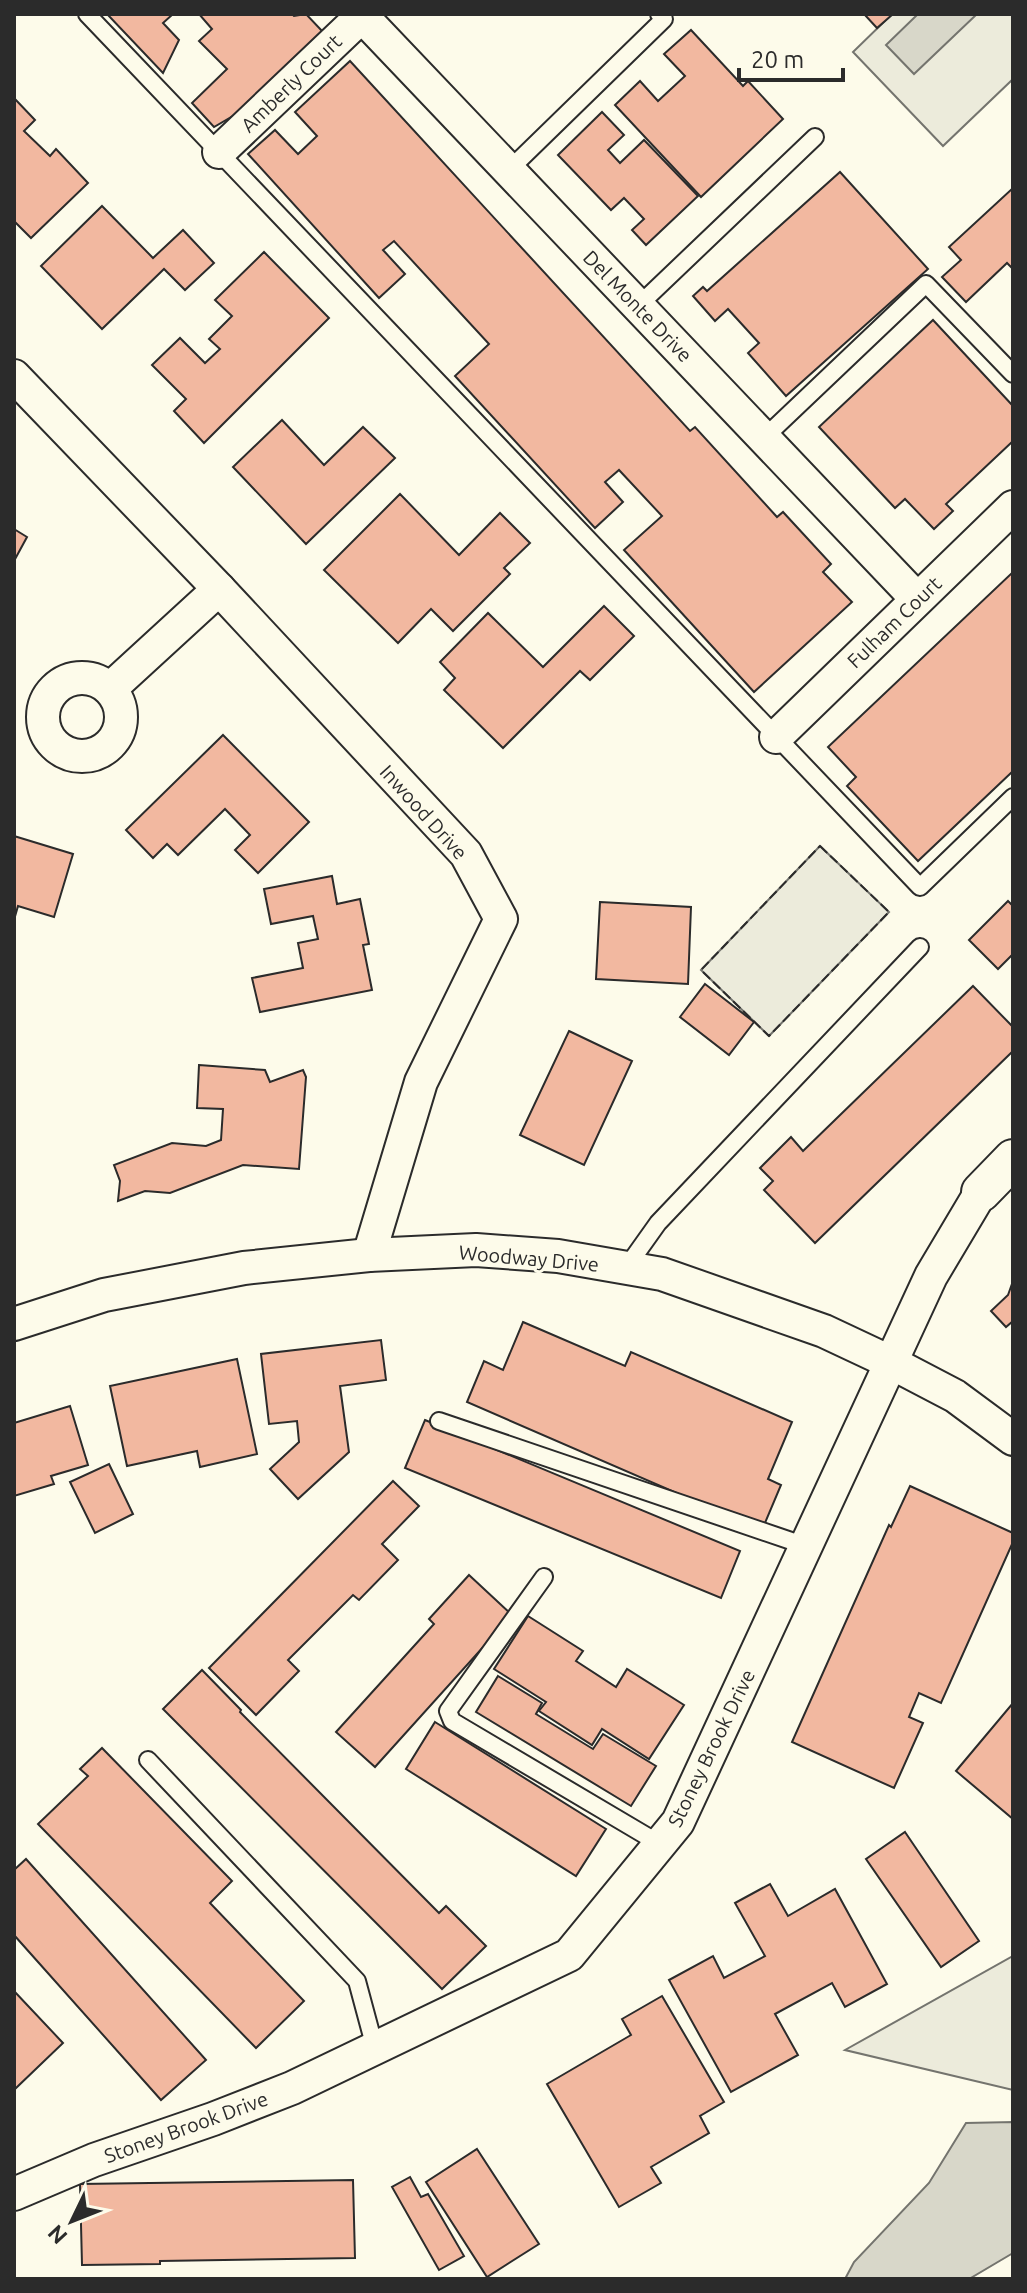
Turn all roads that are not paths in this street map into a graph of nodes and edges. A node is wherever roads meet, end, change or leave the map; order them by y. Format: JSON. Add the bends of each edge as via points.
{"nodes":[{"id":1,"x":87,"y":14,"type":"edge"},
{"id":2,"x":659,"y":14,"type":"edge"},
{"id":3,"x":362,"y":15,"type":"edge"},
{"id":4,"x":815,"y":137,"type":"dead end"},
{"id":5,"x":219,"y":152,"type":"junction"},
{"id":6,"x":509,"y":170,"type":"junction"},
{"id":7,"x":638,"y":306,"type":"junction"},
{"id":8,"x":1013,"y":374,"type":"edge"},
{"id":9,"x":14,"y":376,"type":"edge"},
{"id":10,"x":764,"y":438,"type":"junction"},
{"id":11,"x":1013,"y":507,"type":"edge"},
{"id":12,"x":219,"y":589,"type":"junction"},
{"id":13,"x":917,"y":599,"type":"junction"},
{"id":14,"x":110,"y":689,"type":"dead end"},
{"id":15,"x":776,"y":737,"type":"junction"},
{"id":16,"x":1013,"y":797,"type":"edge"},
{"id":17,"x":920,"y":947,"type":"dead end"},
{"id":18,"x":1013,"y":1159,"type":"edge"},
{"id":19,"x":981,"y":1192,"type":"joint"},
{"id":20,"x":369,"y":1255,"type":"junction"},
{"id":21,"x":626,"y":1268,"type":"junction"},
{"id":22,"x":14,"y":1324,"type":"edge"},
{"id":23,"x":890,"y":1362,"type":"junction"},
{"id":24,"x":439,"y":1421,"type":"dead end"},
{"id":25,"x":1013,"y":1439,"type":"edge"},
{"id":26,"x":806,"y":1546,"type":"junction"},
{"id":27,"x":544,"y":1577,"type":"dead end"},
{"id":28,"x":148,"y":1760,"type":"dead end"},
{"id":29,"x":660,"y":1844,"type":"junction"},
{"id":30,"x":375,"y":2048,"type":"junction"},
{"id":31,"x":14,"y":2194,"type":"edge"}],
"edges":[{"from":1,"to":5,"type":"lane"},
{"from":2,"to":6,"type":"lane","via":[[664,19]]},
{"from":3,"to":5,"type":"street","name":"Amberly Court"},
{"from":3,"to":6,"type":"street","name":"Del Monte Drive"},
{"from":4,"to":7,"type":"lane"},
{"from":5,"to":15,"type":"lane"},
{"from":6,"to":7,"type":"street","name":"Del Monte Drive"},
{"from":7,"to":10,"type":"street","name":"Del Monte Drive"},
{"from":8,"to":10,"type":"lane","via":[[926,284]]},
{"from":9,"to":12,"type":"street","name":"Inwood Drive"},
{"from":10,"to":13,"type":"street","name":"Del Monte Drive"},
{"from":11,"to":13,"type":"street","name":"Fulham Court"},
{"from":12,"to":14,"type":"street"},
{"from":12,"to":20,"type":"street","name":"Inwood Drive","via":[[466,854],[501,919],[421,1082]]},
{"from":13,"to":15,"type":"street","name":"Fulham Court"},
{"from":15,"to":16,"type":"lane","via":[[920,887]]},
{"from":17,"to":21,"type":"lane","via":[[658,1223]]},
{"from":18,"to":19,"type":"street","name":"Stoney Brook Drive"},
{"from":19,"to":23,"type":"street","name":"Stoney Brook Drive","via":[[931,1276]]},
{"from":20,"to":21,"type":"street","name":"Woodway Drive","via":[[476,1250]]},
{"from":20,"to":22,"type":"street","name":"Woodway Drive","via":[[244,1268],[104,1295]]},
{"from":21,"to":23,"type":"street","name":"Woodway Drive","via":[[662,1274],[824,1331]]},
{"from":23,"to":25,"type":"street","name":"Woodway Drive","via":[[955,1396]]},
{"from":23,"to":26,"type":"street","name":"Stoney Brook Drive"},
{"from":24,"to":26,"type":"lane"},
{"from":26,"to":29,"type":"street","name":"Stoney Brook Drive","via":[[678,1822]]},
{"from":27,"to":29,"type":"lane","via":[[448,1711],[452,1721]]},
{"from":28,"to":30,"type":"lane","via":[[357,1981]]},
{"from":29,"to":30,"type":"street","name":"Stoney Brook Drive","via":[[569,1955]]},
{"from":30,"to":31,"type":"street","name":"Stoney Brook Drive","via":[[292,2088]]}]}
